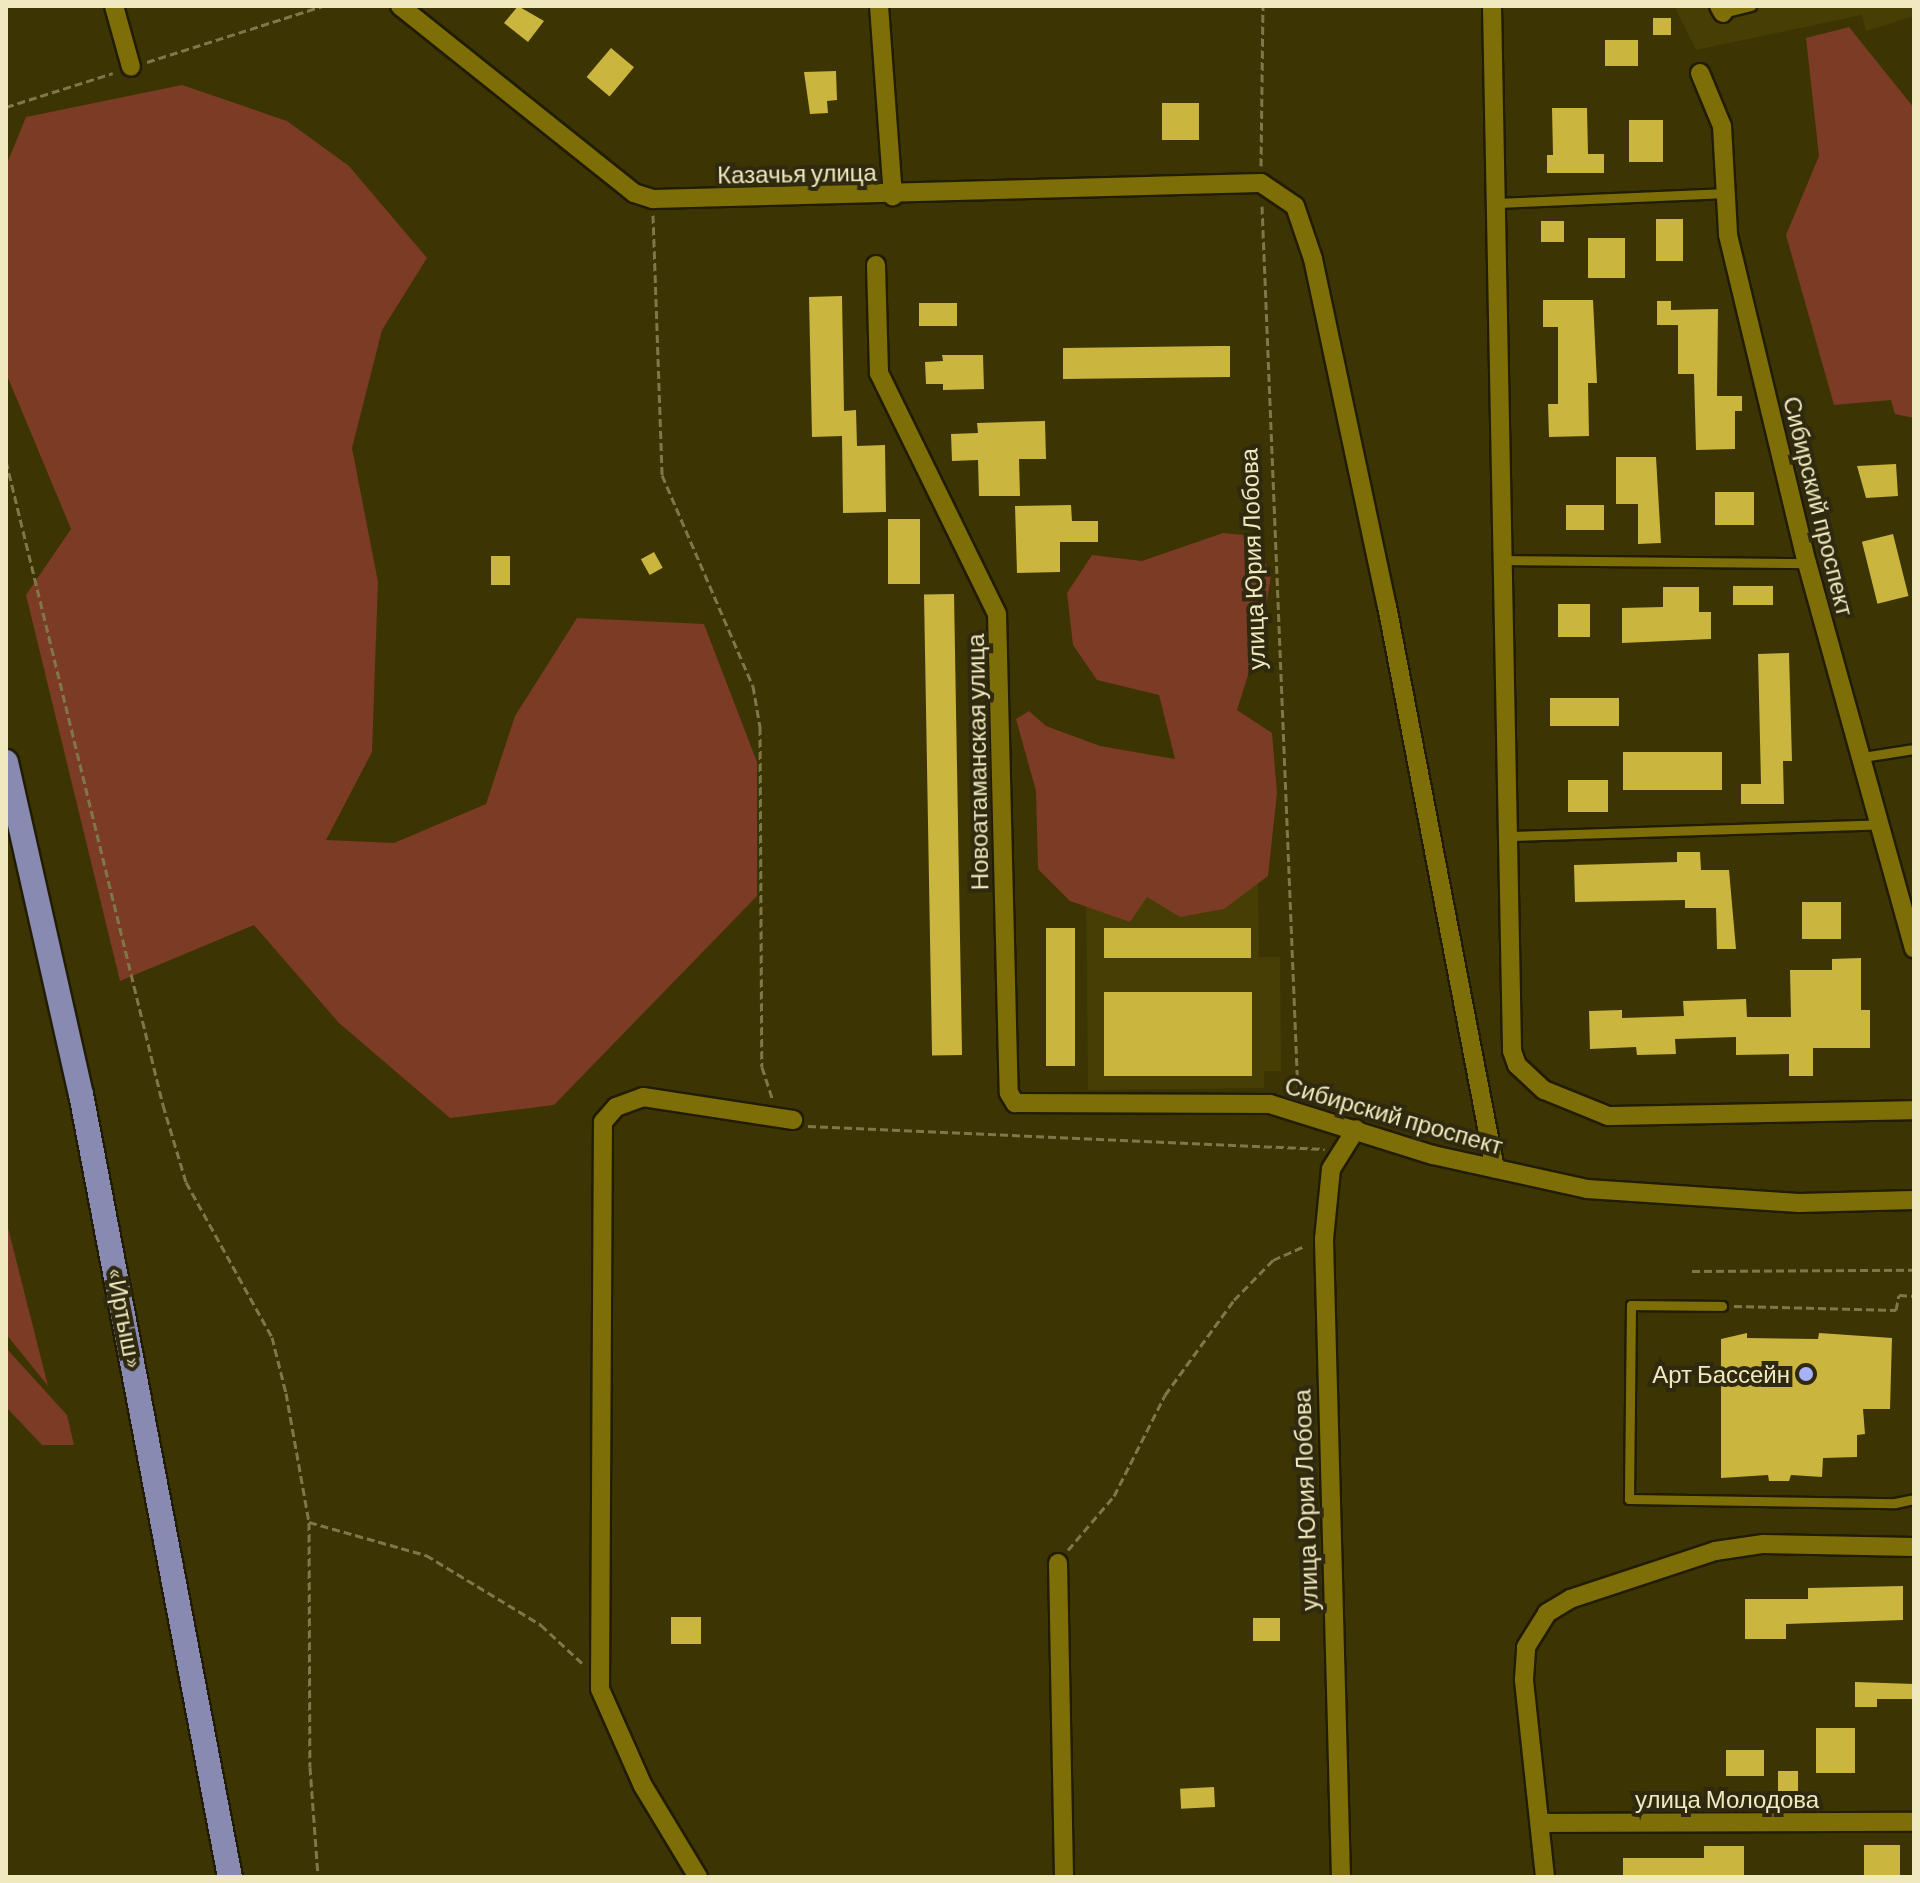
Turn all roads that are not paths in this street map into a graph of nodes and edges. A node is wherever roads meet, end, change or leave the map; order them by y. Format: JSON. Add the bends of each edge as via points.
{"nodes":[{"id":1,"x":114,"y":6,"type":"edge"},
{"id":2,"x":400,"y":6,"type":"edge"},
{"id":3,"x":879,"y":6,"type":"edge"},
{"id":4,"x":1492,"y":6,"type":"edge"},
{"id":5,"x":1751,"y":6,"type":"edge"},
{"id":6,"x":1721,"y":10,"type":"edge"},
{"id":7,"x":131,"y":67,"type":"road end"},
{"id":8,"x":1700,"y":73,"type":"dead end"},
{"id":9,"x":1723,"y":193,"type":"junction"},
{"id":10,"x":893,"y":196,"type":"junction"},
{"id":11,"x":1496,"y":203,"type":"junction"},
{"id":12,"x":876,"y":265,"type":"dead end"},
{"id":13,"x":1503,"y":560,"type":"junction"},
{"id":14,"x":1807,"y":563,"type":"junction"},
{"id":15,"x":1914,"y":749,"type":"edge"},
{"id":16,"x":1862,"y":757,"type":"junction"},
{"id":17,"x":6,"y":762,"type":"edge"},
{"id":18,"x":1882,"y":824,"type":"junction"},
{"id":19,"x":1508,"y":836,"type":"junction"},
{"id":20,"x":1909,"y":910,"type":"edge"},
{"id":21,"x":1913,"y":940,"type":"edge"},
{"id":22,"x":1009,"y":1093,"type":"joint"},
{"id":23,"x":1914,"y":1110,"type":"edge"},
{"id":24,"x":793,"y":1120,"type":"road end"},
{"id":25,"x":1356,"y":1129,"type":"junction"},
{"id":26,"x":1495,"y":1169,"type":"junction"},
{"id":27,"x":1914,"y":1200,"type":"edge"},
{"id":28,"x":1722,"y":1306,"type":"road end"},
{"id":29,"x":1914,"y":1499,"type":"edge"},
{"id":30,"x":1914,"y":1547,"type":"edge"},
{"id":31,"x":1058,"y":1563,"type":"road end"},
{"id":32,"x":1914,"y":1822,"type":"edge"},
{"id":33,"x":1540,"y":1823,"type":"junction"},
{"id":34,"x":230,"y":1877,"type":"edge"},
{"id":35,"x":698,"y":1877,"type":"edge"},
{"id":36,"x":1064,"y":1877,"type":"edge"},
{"id":37,"x":1341,"y":1877,"type":"edge"},
{"id":38,"x":1545,"y":1877,"type":"edge"}],
"edges":[{"from":1,"to":7,"type":"street"},
{"from":2,"to":10,"type":"street","name":"Казачья улица","via":[[634,193],[653,199]]},
{"from":3,"to":10,"type":"street"},
{"from":4,"to":11,"type":"street"},
{"from":5,"to":6,"type":"lane"},
{"from":8,"to":9,"type":"street","name":"Сибирский проспект","via":[[1722,126]]},
{"from":9,"to":11,"type":"lane"},
{"from":9,"to":14,"type":"street","name":"Сибирский проспект","via":[[1728,235]]},
{"from":10,"to":26,"type":"street","name":"Казачья улица","via":[[1261,183],[1295,206],[1313,259],[1436,848]]},
{"from":11,"to":13,"type":"street"},
{"from":12,"to":22,"type":"street","name":"Новоатаманская улица","via":[[879,373],[997,614]]},
{"from":13,"to":14,"type":"lane"},
{"from":13,"to":19,"type":"street"},
{"from":14,"to":16,"type":"street","name":"Сибирский проспект"},
{"from":15,"to":16,"type":"lane"},
{"from":16,"to":18,"type":"street","name":"Сибирский проспект"},
{"from":17,"to":34,"type":"highway","name":"«Иртыш»","via":[[81,1094]]},
{"from":18,"to":19,"type":"lane"},
{"from":18,"to":20,"type":"street","name":"Сибирский проспект"},
{"from":19,"to":23,"type":"street","via":[[1512,1051],[1524,1076],[1544,1090],[1608,1116]]},
{"from":20,"to":21,"type":"street","name":"Сибирский проспект"},
{"from":22,"to":25,"type":"street","name":"Сибирский проспект","via":[[1015,1103],[1032,1105],[1270,1104]]},
{"from":24,"to":35,"type":"street","via":[[643,1097],[616,1107],[603,1122],[600,1689],[643,1786]]},
{"from":25,"to":26,"type":"street","name":"Сибирский проспект"},
{"from":25,"to":37,"type":"street","name":"улица Юрия Лобова","via":[[1341,1150],[1327,1187],[1324,1239]]},
{"from":26,"to":27,"type":"street","name":"Сибирский проспект","via":[[1645,1195],[1816,1204]]},
{"from":28,"to":29,"type":"lane","via":[[1631,1305],[1629,1499]]},
{"from":30,"to":33,"type":"street","via":[[1763,1544],[1715,1551],[1570,1599],[1535,1626],[1526,1647],[1524,1679]]},
{"from":31,"to":36,"type":"street"},
{"from":32,"to":33,"type":"street","name":"улица Молодова"},
{"from":33,"to":38,"type":"street"}]}
